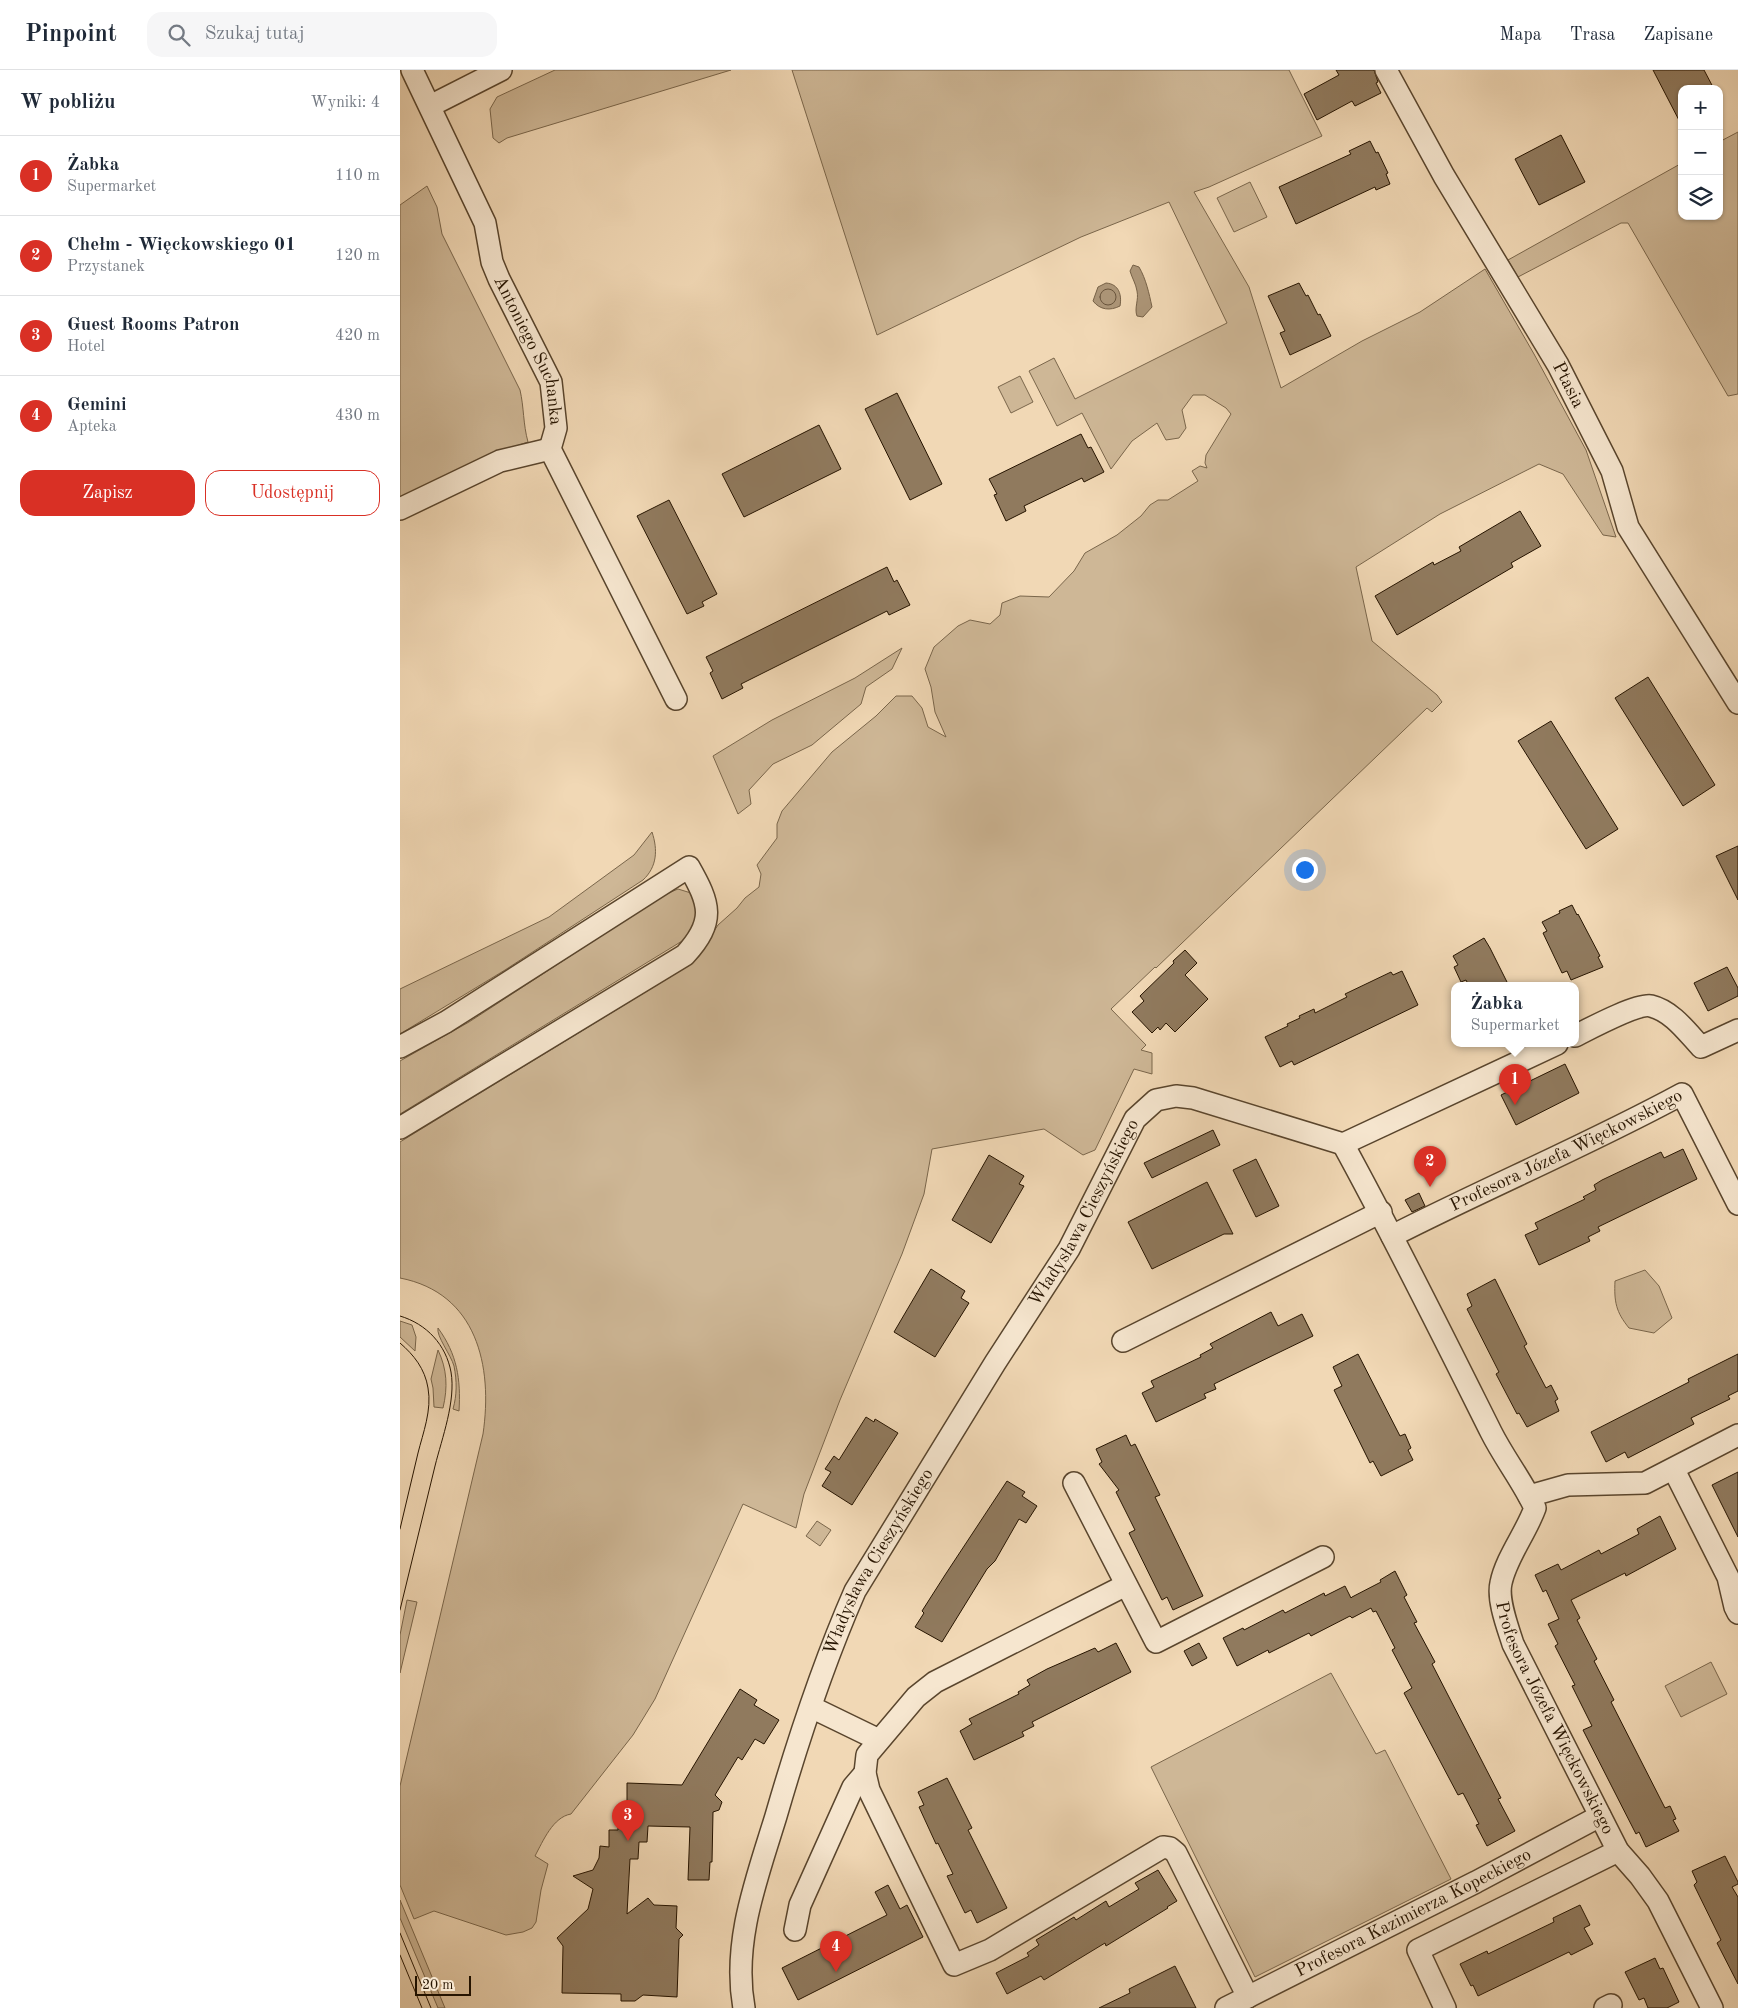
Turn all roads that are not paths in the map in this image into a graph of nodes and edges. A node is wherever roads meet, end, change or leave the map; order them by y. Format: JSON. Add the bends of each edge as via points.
{"nodes":[{"id":1,"x":412,"y":70,"type":"edge"},
{"id":2,"x":500,"y":70,"type":"edge"},
{"id":3,"x":1386,"y":70,"type":"edge"},
{"id":4,"x":430,"y":106,"type":"junction"},
{"id":5,"x":550,"y":449,"type":"junction"},
{"id":6,"x":400,"y":509,"type":"edge"},
{"id":7,"x":676,"y":699,"type":"dead end"},
{"id":8,"x":1738,"y":703,"type":"edge"},
{"id":9,"x":1738,"y":1030,"type":"edge"},
{"id":10,"x":1579,"y":1034,"type":"edge"},
{"id":11,"x":400,"y":1047,"type":"edge"},
{"id":12,"x":1551,"y":1047,"type":"edge"},
{"id":13,"x":400,"y":1128,"type":"edge"},
{"id":14,"x":1343,"y":1144,"type":"junction"},
{"id":15,"x":1738,"y":1204,"type":"edge"},
{"id":16,"x":1380,"y":1212,"type":"junction"},
{"id":17,"x":1392,"y":1236,"type":"junction"},
{"id":18,"x":1123,"y":1342,"type":"dead end"},
{"id":19,"x":1738,"y":1435,"type":"edge"},
{"id":20,"x":1674,"y":1470,"type":"junction"},
{"id":21,"x":1074,"y":1483,"type":"dead end"},
{"id":22,"x":1529,"y":1496,"type":"junction"},
{"id":23,"x":1323,"y":1557,"type":"dead end"},
{"id":24,"x":1126,"y":1585,"type":"junction"},
{"id":25,"x":1738,"y":1613,"type":"edge"},
{"id":26,"x":811,"y":1707,"type":"junction"},
{"id":27,"x":879,"y":1740,"type":"junction"},
{"id":28,"x":865,"y":1773,"type":"junction"},
{"id":29,"x":1600,"y":1816,"type":"junction"},
{"id":30,"x":1618,"y":1851,"type":"junction"},
{"id":31,"x":795,"y":1930,"type":"dead end"},
{"id":32,"x":1248,"y":1997,"type":"junction"},
{"id":33,"x":744,"y":2008,"type":"edge"},
{"id":34,"x":1226,"y":2008,"type":"edge"},
{"id":35,"x":1445,"y":2008,"type":"edge"},
{"id":36,"x":1712,"y":2008,"type":"edge"}],
"edges":[{"from":1,"to":4,"type":"street","name":"Antoniego Suchanka"},
{"from":2,"to":4,"type":"street"},
{"from":3,"to":8,"type":"street","name":"Ptasia","via":[[1444,176],[1558,366],[1612,470],[1628,527]]},
{"from":4,"to":5,"type":"street","name":"Antoniego Suchanka","via":[[486,223],[492,262],[499,279],[551,382],[556,428]]},
{"from":5,"to":6,"type":"street","via":[[500,461]]},
{"from":5,"to":7,"type":"street","name":"Antoniego Suchanka"},
{"from":9,"to":10,"type":"street","via":[[1701,1047],[1674,1019],[1648,1005]]},
{"from":11,"to":13,"type":"street","via":[[446,1022],[689,867],[704,892],[705,926],[697,942],[685,954]]},
{"from":12,"to":14,"type":"street"},
{"from":14,"to":16,"type":"street","name":"Profesora Józefa Więckowskiego"},
{"from":14,"to":26,"type":"street","name":"Władysława Cieszyńskiego","via":[[1176,1096],[1156,1100],[1135,1119],[1069,1249],[855,1591]]},
{"from":15,"to":17,"type":"street","name":"Profesora Józefa Więckowskiego","via":[[1682,1094]]},
{"from":16,"to":17,"type":"street","name":"Profesora Józefa Więckowskiego"},
{"from":16,"to":18,"type":"street"},
{"from":17,"to":22,"type":"street","name":"Profesora Józefa Więckowskiego","via":[[1498,1445]]},
{"from":19,"to":20,"type":"street"},
{"from":20,"to":22,"type":"street","via":[[1645,1483],[1568,1485]]},
{"from":20,"to":25,"type":"street","via":[[1728,1577]]},
{"from":21,"to":24,"type":"street"},
{"from":22,"to":29,"type":"street","name":"Profesora Józefa Więckowskiego","via":[[1535,1508],[1500,1584],[1505,1616],[1513,1644]]},
{"from":23,"to":24,"type":"street","via":[[1156,1642]]},
{"from":24,"to":27,"type":"street","via":[[934,1682],[916,1697]]},
{"from":26,"to":27,"type":"street"},
{"from":26,"to":33,"type":"street","name":"Władysława Cieszyńskiego","via":[[750,1903],[740,1950]]},
{"from":27,"to":28,"type":"street","via":[[867,1755]]},
{"from":28,"to":31,"type":"street","via":[[853,1787],[800,1905]]},
{"from":28,"to":32,"type":"street","via":[[875,1803],[954,1965],[990,1950],[1163,1847],[1176,1853]]},
{"from":29,"to":30,"type":"street","name":"Profesora Józefa Więckowskiego"},
{"from":29,"to":32,"type":"street","name":"Profesora Kazimierza Kopeckiego"},
{"from":30,"to":35,"type":"street","via":[[1418,1950]]},
{"from":30,"to":36,"type":"street","name":"Profesora Józefa Więckowskiego","via":[[1658,1901]]},
{"from":32,"to":34,"type":"street","name":"Profesora Kazimierza Kopeckiego"}]}
